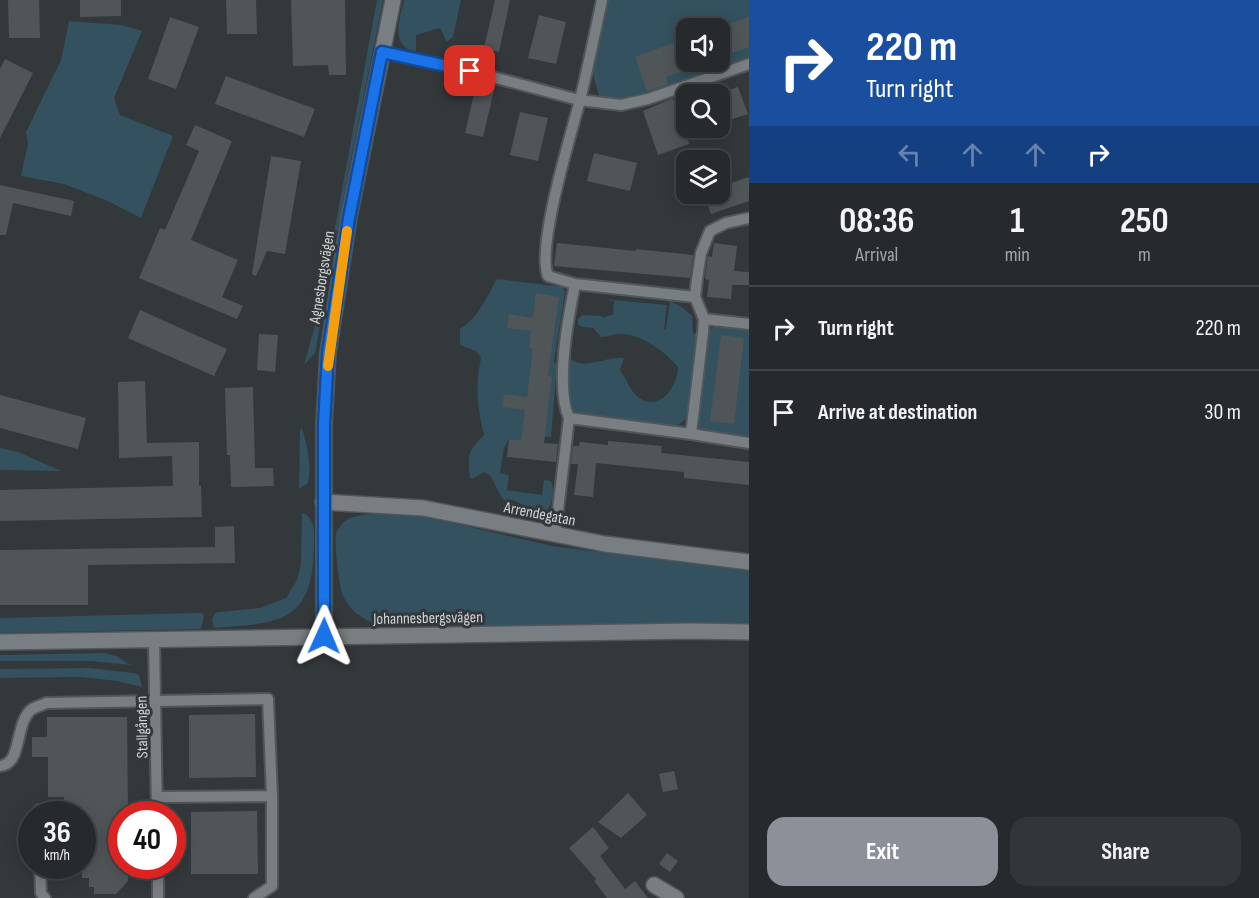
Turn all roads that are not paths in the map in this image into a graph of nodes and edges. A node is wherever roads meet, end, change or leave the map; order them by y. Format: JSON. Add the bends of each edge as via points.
{"nodes":[{"id":1,"x":393,"y":0,"type":"edge"},
{"id":2,"x":602,"y":0,"type":"edge"},
{"id":3,"x":382,"y":52,"type":"junction"},
{"id":4,"x":749,"y":64,"type":"edge"},
{"id":5,"x":579,"y":100,"type":"junction"},
{"id":6,"x":749,"y":218,"type":"edge"},
{"id":7,"x":575,"y":284,"type":"junction"},
{"id":8,"x":695,"y":297,"type":"junction"},
{"id":9,"x":704,"y":319,"type":"junction"},
{"id":10,"x":749,"y":324,"type":"edge"},
{"id":11,"x":570,"y":418,"type":"junction"},
{"id":12,"x":691,"y":434,"type":"junction"},
{"id":13,"x":749,"y":443,"type":"edge"},
{"id":14,"x":323,"y":502,"type":"junction"},
{"id":15,"x":555,"y":535,"type":"junction"},
{"id":16,"x":749,"y":562,"type":"edge"},
{"id":17,"x":749,"y":632,"type":"edge"},
{"id":18,"x":324,"y":636,"type":"junction"},
{"id":19,"x":154,"y":639,"type":"junction"},
{"id":20,"x":0,"y":642,"type":"edge"},
{"id":21,"x":155,"y":701,"type":"junction"},
{"id":22,"x":0,"y":766,"type":"edge"},
{"id":23,"x":272,"y":795,"type":"junction"},
{"id":24,"x":157,"y":797,"type":"junction"},
{"id":25,"x":157,"y":801,"type":"edge"},
{"id":26,"x":40,"y":879,"type":"edge"},
{"id":27,"x":158,"y":879,"type":"edge"},
{"id":28,"x":654,"y":885,"type":"dead end"},
{"id":29,"x":45,"y":898,"type":"edge"},
{"id":30,"x":158,"y":898,"type":"edge"},
{"id":31,"x":254,"y":898,"type":"edge"},
{"id":32,"x":676,"y":898,"type":"edge"}],
"edges":[{"from":1,"to":3,"type":"street","name":"Agnesborgsvägen"},
{"from":2,"to":5,"type":"lane"},
{"from":3,"to":5,"type":"lane"},
{"from":3,"to":14,"type":"street","name":"Agnesborgsvägen","via":[[349,218],[328,353]]},
{"from":4,"to":5,"type":"lane","via":[[633,104],[603,105]]},
{"from":5,"to":7,"type":"lane","via":[[553,207],[546,270],[552,279]]},
{"from":6,"to":8,"type":"lane","via":[[710,231],[701,253]]},
{"from":7,"to":8,"type":"lane"},
{"from":7,"to":11,"type":"lane","via":[[564,344],[564,408]]},
{"from":8,"to":9,"type":"lane"},
{"from":9,"to":10,"type":"lane"},
{"from":9,"to":12,"type":"lane"},
{"from":11,"to":12,"type":"lane"},
{"from":11,"to":15,"type":"lane"},
{"from":12,"to":13,"type":"lane"},
{"from":14,"to":15,"type":"street","name":"Arrendegatan","via":[[423,508]]},
{"from":14,"to":18,"type":"street","name":"Agnesborgsvägen"},
{"from":15,"to":16,"type":"street","name":"Arrendegatan"},
{"from":17,"to":18,"type":"street","name":"Johannesbergsvägen"},
{"from":18,"to":19,"type":"street","name":"Johannesbergsvägen"},
{"from":19,"to":20,"type":"street","name":"Johannesbergsvägen"},
{"from":19,"to":21,"type":"lane","name":"Stallgången"},
{"from":21,"to":22,"type":"lane","via":[[46,703],[32,710],[21,725],[15,756],[6,766]]},
{"from":21,"to":23,"type":"lane","via":[[268,699]]},
{"from":21,"to":24,"type":"lane","name":"Stallgången"},
{"from":23,"to":24,"type":"lane"},
{"from":23,"to":31,"type":"lane","via":[[272,886]]},
{"from":24,"to":25,"type":"lane","name":"Stallgången"},
{"from":26,"to":29,"type":"lane"},
{"from":27,"to":30,"type":"lane"},
{"from":28,"to":32,"type":"street"}]}
